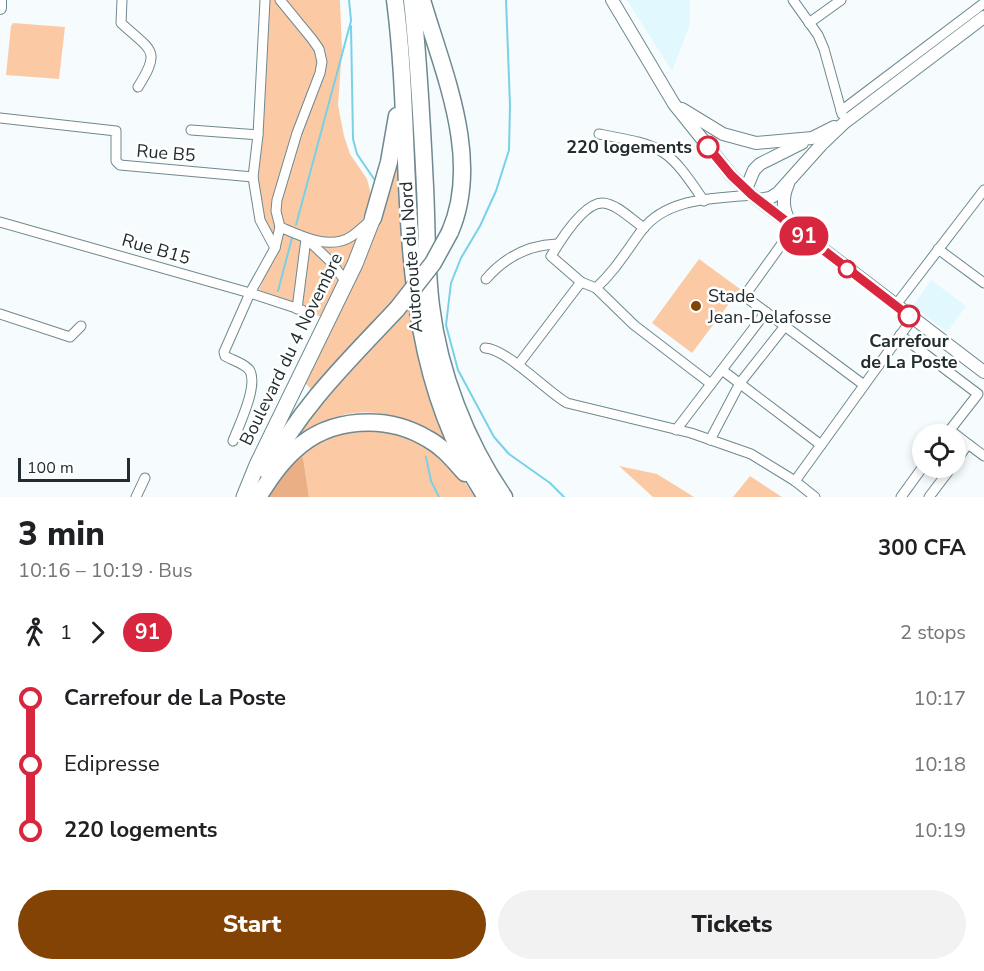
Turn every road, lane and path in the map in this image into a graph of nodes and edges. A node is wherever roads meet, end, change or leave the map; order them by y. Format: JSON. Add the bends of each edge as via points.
{"nodes":[{"id":1,"x":0,"y":0,"type":"edge"},
{"id":2,"x":123,"y":0,"type":"edge"},
{"id":3,"x":265,"y":0,"type":"edge"},
{"id":4,"x":280,"y":0,"type":"edge"},
{"id":5,"x":394,"y":0,"type":"edge"},
{"id":6,"x":412,"y":0,"type":"edge"},
{"id":7,"x":422,"y":0,"type":"edge"},
{"id":8,"x":612,"y":0,"type":"edge"},
{"id":9,"x":793,"y":0,"type":"edge"},
{"id":10,"x":841,"y":0,"type":"edge"},
{"id":11,"x":984,"y":3,"type":"edge"},
{"id":12,"x":0,"y":8,"type":"edge"},
{"id":13,"x":984,"y":17,"type":"edge"},
{"id":14,"x":809,"y":23,"type":"junction"},
{"id":15,"x":402,"y":86,"type":"junction"},
{"id":16,"x":138,"y":87,"type":"dead end"},
{"id":17,"x":674,"y":104,"type":"junction"},
{"id":18,"x":843,"y":117,"type":"junction"},
{"id":19,"x":0,"y":118,"type":"edge"},
{"id":20,"x":190,"y":130,"type":"dead end"},
{"id":21,"x":599,"y":134,"type":"dead end"},
{"id":22,"x":258,"y":135,"type":"junction"},
{"id":23,"x":812,"y":138,"type":"junction"},
{"id":24,"x":253,"y":177,"type":"junction"},
{"id":25,"x":789,"y":180,"type":"junction"},
{"id":26,"x":984,"y":190,"type":"edge"},
{"id":27,"x":753,"y":194,"type":"junction"},
{"id":28,"x":704,"y":201,"type":"junction"},
{"id":29,"x":975,"y":201,"type":"junction"},
{"id":30,"x":984,"y":207,"type":"edge"},
{"id":31,"x":373,"y":218,"type":"junction"},
{"id":32,"x":0,"y":222,"type":"edge"},
{"id":33,"x":280,"y":227,"type":"junction"},
{"id":34,"x":794,"y":227,"type":"junction"},
{"id":35,"x":644,"y":228,"type":"junction"},
{"id":36,"x":306,"y":239,"type":"junction"},
{"id":37,"x":557,"y":244,"type":"junction"},
{"id":38,"x":275,"y":248,"type":"junction"},
{"id":39,"x":938,"y":249,"type":"junction"},
{"id":40,"x":486,"y":279,"type":"dead end"},
{"id":41,"x":346,"y":282,"type":"junction"},
{"id":42,"x":581,"y":282,"type":"junction"},
{"id":43,"x":984,"y":284,"type":"edge"},
{"id":44,"x":596,"y":288,"type":"junction"},
{"id":45,"x":250,"y":292,"type":"junction"},
{"id":46,"x":895,"y":306,"type":"junction"},
{"id":47,"x":766,"y":312,"type":"junction"},
{"id":48,"x":0,"y":314,"type":"edge"},
{"id":49,"x":912,"y":319,"type":"junction"},
{"id":50,"x":81,"y":326,"type":"dead end"},
{"id":51,"x":785,"y":326,"type":"junction"},
{"id":52,"x":900,"y":335,"type":"junction"},
{"id":53,"x":485,"y":348,"type":"dead end"},
{"id":54,"x":518,"y":365,"type":"junction"},
{"id":55,"x":722,"y":370,"type":"junction"},
{"id":56,"x":984,"y":372,"type":"edge"},
{"id":57,"x":740,"y":383,"type":"junction"},
{"id":58,"x":711,"y":384,"type":"junction"},
{"id":59,"x":864,"y":385,"type":"junction"},
{"id":60,"x":954,"y":424,"type":"edge"},
{"id":61,"x":676,"y":430,"type":"junction"},
{"id":62,"x":710,"y":440,"type":"junction"},
{"id":63,"x":233,"y":441,"type":"dead end"},
{"id":64,"x":968,"y":444,"type":"joint"},
{"id":65,"x":821,"y":445,"type":"junction"},
{"id":66,"x":966,"y":447,"type":"edge"},
{"id":67,"x":984,"y":456,"type":"edge"},
{"id":68,"x":145,"y":478,"type":"dead end"},
{"id":69,"x":915,"y":478,"type":"edge"},
{"id":70,"x":943,"y":478,"type":"edge"},
{"id":71,"x":795,"y":481,"type":"junction"},
{"id":72,"x":483,"y":493,"type":"edge"},
{"id":73,"x":136,"y":497,"type":"edge"},
{"id":74,"x":244,"y":497,"type":"edge"},
{"id":75,"x":257,"y":497,"type":"edge"},
{"id":76,"x":504,"y":497,"type":"edge"},
{"id":77,"x":814,"y":497,"type":"edge"},
{"id":78,"x":901,"y":497,"type":"edge"},
{"id":79,"x":929,"y":497,"type":"edge"}],
"edges":[{"from":1,"to":12,"type":"street"},
{"from":2,"to":16,"type":"street","via":[[122,23],[144,44],[152,60]]},
{"from":3,"to":22,"type":"street"},
{"from":4,"to":33,"type":"street","via":[[319,49],[322,62],[277,200]]},
{"from":5,"to":15,"type":"highway","name":"Autoroute du Nord"},
{"from":6,"to":76,"type":"highway","name":"Autoroute du Nord","via":[[431,308],[455,402]]},
{"from":7,"to":75,"type":"highway","bridge":true,"via":[[451,99],[462,153],[459,205],[433,263],[296,421],[267,470]]},
{"from":8,"to":17,"type":"street"},
{"from":9,"to":14,"type":"street"},
{"from":10,"to":14,"type":"street"},
{"from":11,"to":18,"type":"street"},
{"from":13,"to":18,"type":"street"},
{"from":14,"to":18,"type":"street","via":[[824,49]]},
{"from":15,"to":31,"type":"highway","via":[[389,162]]},
{"from":15,"to":72,"type":"highway","name":"Autoroute du Nord","via":[[412,265],[423,342],[440,403]]},
{"from":17,"to":23,"type":"street","via":[[738,140],[771,143]]},
{"from":17,"to":27,"type":"street","via":[[731,175]]},
{"from":18,"to":23,"type":"street"},
{"from":18,"to":25,"type":"street"},
{"from":19,"to":24,"type":"street","name":"Rue B5","via":[[116,131],[116,161],[120,165]]},
{"from":20,"to":22,"type":"street"},
{"from":21,"to":28,"type":"street","via":[[646,143],[666,153]]},
{"from":22,"to":24,"type":"street"},
{"from":23,"to":27,"type":"street","via":[[753,170]]},
{"from":24,"to":38,"type":"street","via":[[260,220]]},
{"from":25,"to":27,"type":"street","via":[[770,198]]},
{"from":25,"to":34,"type":"street","via":[[784,211]]},
{"from":26,"to":29,"type":"street"},
{"from":27,"to":28,"type":"street"},
{"from":27,"to":34,"type":"street"},
{"from":28,"to":35,"type":"street","via":[[673,206]]},
{"from":29,"to":30,"type":"street"},
{"from":29,"to":39,"type":"street"},
{"from":31,"to":36,"type":"street","via":[[339,242]]},
{"from":31,"to":41,"type":"main road","name":"Boulevard du 4 Novembre"},
{"from":32,"to":45,"type":"street","name":"Rue B15"},
{"from":33,"to":36,"type":"street"},
{"from":33,"to":38,"type":"street"},
{"from":34,"to":46,"type":"street"},
{"from":34,"to":47,"type":"street","via":[[747,295]]},
{"from":35,"to":37,"type":"street","via":[[614,207],[594,204]]},
{"from":35,"to":44,"type":"street","via":[[608,278]]},
{"from":36,"to":41,"type":"street"},
{"from":36,"to":45,"type":"street","name":"Rue B15","via":[[300,310]]},
{"from":37,"to":40,"type":"street","via":[[510,257]]},
{"from":37,"to":42,"type":"street","via":[[551,256]]},
{"from":38,"to":45,"type":"street"},
{"from":39,"to":43,"type":"street"},
{"from":39,"to":46,"type":"street"},
{"from":41,"to":74,"type":"main road","name":"Boulevard du 4 Novembre"},
{"from":42,"to":44,"type":"street"},
{"from":42,"to":54,"type":"street"},
{"from":44,"to":58,"type":"street","via":[[634,325]]},
{"from":45,"to":63,"type":"street","via":[[224,355],[251,372],[248,400]]},
{"from":46,"to":49,"type":"street"},
{"from":47,"to":51,"type":"street"},
{"from":47,"to":55,"type":"street"},
{"from":48,"to":50,"type":"street","via":[[70,337]]},
{"from":49,"to":52,"type":"street"},
{"from":49,"to":56,"type":"street"},
{"from":51,"to":57,"type":"street"},
{"from":51,"to":59,"type":"street"},
{"from":52,"to":59,"type":"street"},
{"from":52,"to":60,"type":"street","via":[[978,394]]},
{"from":53,"to":54,"type":"street","via":[[492,348]]},
{"from":54,"to":61,"type":"street","via":[[567,403]]},
{"from":55,"to":57,"type":"street"},
{"from":55,"to":58,"type":"street"},
{"from":57,"to":62,"type":"street"},
{"from":57,"to":65,"type":"street"},
{"from":58,"to":61,"type":"street"},
{"from":59,"to":65,"type":"street"},
{"from":61,"to":62,"type":"street"},
{"from":62,"to":71,"type":"street","via":[[751,454]]},
{"from":64,"to":66,"type":"street"},
{"from":64,"to":67,"type":"street"},
{"from":65,"to":71,"type":"street"},
{"from":68,"to":73,"type":"street"},
{"from":69,"to":78,"type":"street"},
{"from":70,"to":79,"type":"street"},
{"from":71,"to":77,"type":"street"},
{"from":72,"to":75,"type":"highway","via":[[430,440],[400,427],[366,422],[331,429],[305,441],[281,464]]}]}
